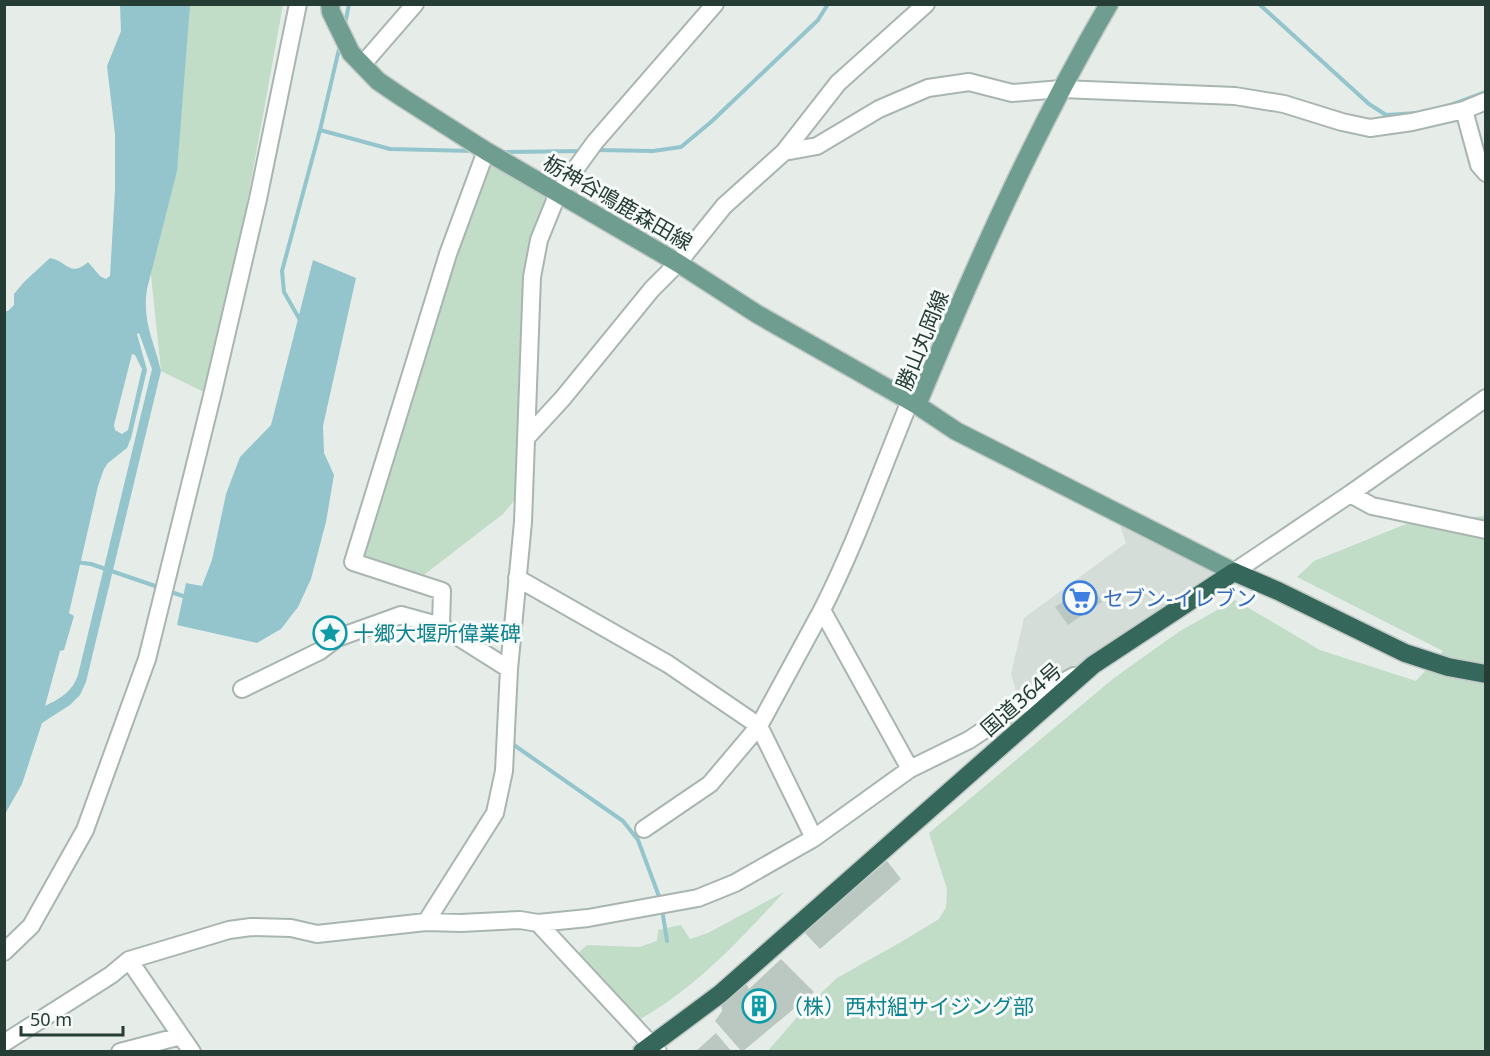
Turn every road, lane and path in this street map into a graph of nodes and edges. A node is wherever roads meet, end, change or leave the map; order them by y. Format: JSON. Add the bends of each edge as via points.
{"nodes":[{"id":1,"x":298,"y":4,"type":"edge"},
{"id":2,"x":415,"y":4,"type":"edge"},
{"id":3,"x":715,"y":4,"type":"edge"},
{"id":4,"x":926,"y":4,"type":"edge"},
{"id":5,"x":1109,"y":4,"type":"edge"},
{"id":6,"x":330,"y":8,"type":"edge"},
{"id":7,"x":357,"y":59,"type":"junction"},
{"id":8,"x":1061,"y":89,"type":"junction"},
{"id":9,"x":1485,"y":101,"type":"edge"},
{"id":10,"x":1464,"y":110,"type":"junction"},
{"id":11,"x":486,"y":151,"type":"junction"},
{"id":12,"x":784,"y":152,"type":"junction"},
{"id":13,"x":1485,"y":173,"type":"edge"},
{"id":14,"x":558,"y":193,"type":"junction"},
{"id":15,"x":678,"y":263,"type":"junction"},
{"id":16,"x":1485,"y":398,"type":"edge"},
{"id":17,"x":913,"y":403,"type":"junction"},
{"id":18,"x":528,"y":436,"type":"junction"},
{"id":19,"x":1350,"y":494,"type":"junction"},
{"id":20,"x":1485,"y":530,"type":"edge"},
{"id":21,"x":1234,"y":572,"type":"junction"},
{"id":22,"x":517,"y":578,"type":"junction"},
{"id":23,"x":822,"y":610,"type":"junction"},
{"id":24,"x":441,"y":626,"type":"junction"},
{"id":25,"x":1093,"y":665,"type":"junction"},
{"id":26,"x":509,"y":669,"type":"junction"},
{"id":27,"x":1485,"y":674,"type":"edge"},
{"id":28,"x":242,"y":689,"type":"dead end"},
{"id":29,"x":759,"y":726,"type":"junction"},
{"id":30,"x":910,"y":769,"type":"junction"},
{"id":31,"x":644,"y":829,"type":"dead end"},
{"id":32,"x":814,"y":838,"type":"junction"},
{"id":33,"x":426,"y":922,"type":"junction"},
{"id":34,"x":538,"y":923,"type":"junction"},
{"id":35,"x":4,"y":952,"type":"edge"},
{"id":36,"x":129,"y":960,"type":"junction"},
{"id":37,"x":181,"y":1036,"type":"junction"},
{"id":38,"x":4,"y":1043,"type":"edge"},
{"id":39,"x":650,"y":1050,"type":"edge"},
{"id":40,"x":120,"y":1052,"type":"edge"},
{"id":41,"x":192,"y":1052,"type":"edge"}],
"edges":[{"from":1,"to":35,"type":"street","via":[[258,199],[147,659],[85,830],[31,926]]},
{"from":2,"to":7,"type":"street"},
{"from":3,"to":14,"type":"street","via":[[596,142]]},
{"from":4,"to":12,"type":"street","via":[[838,84]]},
{"from":5,"to":8,"type":"main road","name":"勝山丸岡線"},
{"from":6,"to":7,"type":"main road","name":"栃神谷鳴鹿森田線"},
{"from":7,"to":11,"type":"main road","name":"栃神谷鳴鹿森田線","via":[[378,81]]},
{"from":8,"to":10,"type":"street","via":[[1235,96],[1284,104],[1370,128]]},
{"from":8,"to":12,"type":"street","via":[[1012,93],[969,82],[928,88],[879,109],[817,146]]},
{"from":8,"to":17,"type":"main road","name":"勝山丸岡線"},
{"from":9,"to":10,"type":"street"},
{"from":10,"to":13,"type":"street","via":[[1479,165]]},
{"from":11,"to":14,"type":"main road","name":"栃神谷鳴鹿森田線"},
{"from":11,"to":24,"type":"street","via":[[448,254],[353,562],[442,591]]},
{"from":12,"to":15,"type":"street","via":[[724,206]]},
{"from":14,"to":15,"type":"main road","name":"栃神谷鳴鹿森田線"},
{"from":14,"to":18,"type":"street","via":[[539,240],[532,277]]},
{"from":15,"to":17,"type":"main road","name":"栃神谷鳴鹿森田線","via":[[757,314]]},
{"from":15,"to":18,"type":"street"},
{"from":16,"to":19,"type":"street"},
{"from":17,"to":21,"type":"main road","name":"勝山丸岡線","via":[[956,431]]},
{"from":17,"to":23,"type":"street"},
{"from":18,"to":22,"type":"street"},
{"from":19,"to":20,"type":"street","via":[[1372,506]]},
{"from":19,"to":21,"type":"street"},
{"from":21,"to":25,"type":"highway","name":"国道364号"},
{"from":21,"to":27,"type":"highway","via":[[1405,654]]},
{"from":22,"to":26,"type":"street"},
{"from":22,"to":29,"type":"street","via":[[668,664]]},
{"from":23,"to":29,"type":"street"},
{"from":23,"to":30,"type":"street"},
{"from":24,"to":26,"type":"street"},
{"from":24,"to":28,"type":"street","via":[[401,615],[337,638],[320,651]]},
{"from":25,"to":30,"type":"street","via":[[969,740]]},
{"from":25,"to":39,"type":"highway","name":"国道364号","via":[[720,994]]},
{"from":26,"to":33,"type":"street","via":[[504,771],[495,813]]},
{"from":29,"to":31,"type":"street","via":[[710,783]]},
{"from":29,"to":32,"type":"street"},
{"from":30,"to":32,"type":"street"},
{"from":32,"to":34,"type":"street","via":[[735,883],[698,898]]},
{"from":33,"to":34,"type":"street"},
{"from":33,"to":36,"type":"street","via":[[317,934],[291,928],[251,927]]},
{"from":34,"to":39,"type":"street"},
{"from":36,"to":37,"type":"street"},
{"from":36,"to":38,"type":"street"},
{"from":37,"to":40,"type":"street"},
{"from":37,"to":41,"type":"street"}]}
